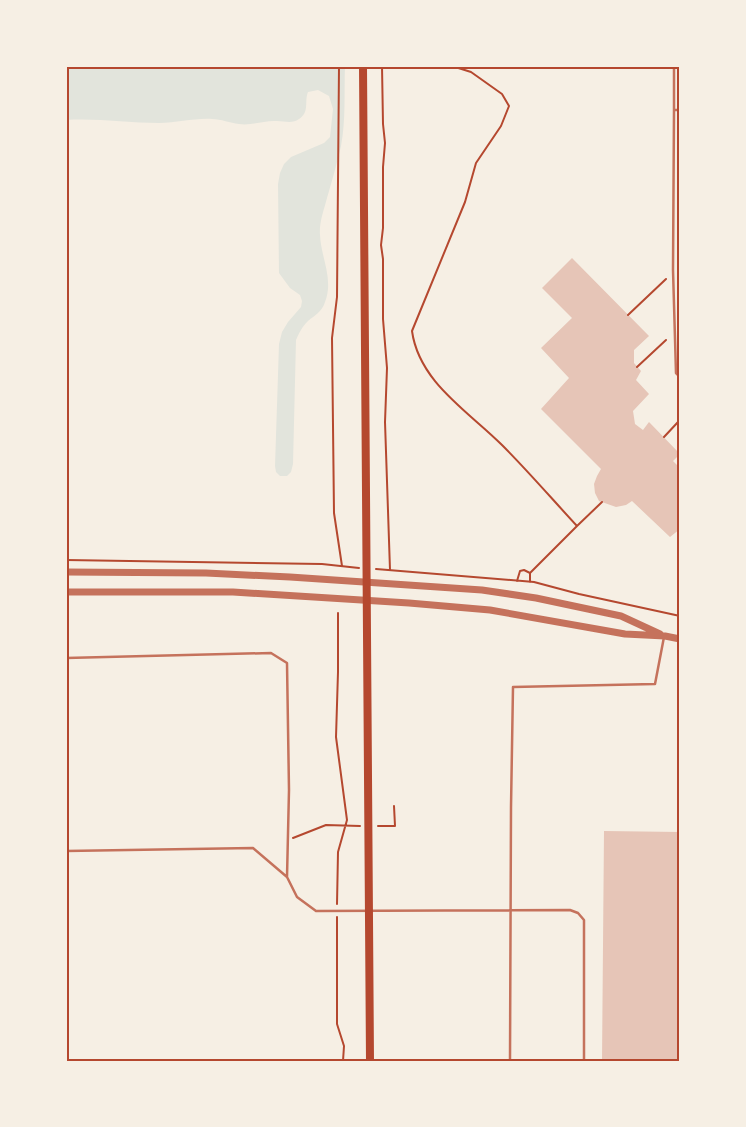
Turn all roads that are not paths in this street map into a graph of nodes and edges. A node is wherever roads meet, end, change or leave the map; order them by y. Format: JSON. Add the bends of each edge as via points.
{"nodes":[{"id":1,"x":363,"y":66,"type":"edge"},
{"id":2,"x":674,"y":66,"type":"edge"},
{"id":3,"x":674,"y":110,"type":"junction"},
{"id":4,"x":680,"y":110,"type":"edge"},
{"id":5,"x":680,"y":378,"type":"edge"},
{"id":6,"x":66,"y":572,"type":"edge"},
{"id":7,"x":365,"y":583,"type":"junction"},
{"id":8,"x":66,"y":592,"type":"edge"},
{"id":9,"x":365,"y":600,"type":"junction"},
{"id":10,"x":665,"y":636,"type":"junction"},
{"id":11,"x":680,"y":639,"type":"edge"},
{"id":12,"x":66,"y":658,"type":"edge"},
{"id":13,"x":66,"y":851,"type":"edge"},
{"id":14,"x":287,"y":877,"type":"junction"},
{"id":15,"x":369,"y":910,"type":"junction"},
{"id":16,"x":512,"y":910,"type":"junction"},
{"id":17,"x":370,"y":1061,"type":"edge"},
{"id":18,"x":510,"y":1061,"type":"edge"},
{"id":19,"x":584,"y":1061,"type":"edge"}],
"edges":[{"from":1,"to":7,"type":"main road"},
{"from":2,"to":3,"type":"lane"},
{"from":3,"to":4,"type":"lane"},
{"from":3,"to":5,"type":"lane","via":[[674,325],[676,373]]},
{"from":6,"to":7,"type":"street","via":[[206,573]]},
{"from":7,"to":9,"type":"main road"},
{"from":7,"to":10,"type":"street","via":[[482,590],[536,598],[621,616]]},
{"from":8,"to":9,"type":"street","via":[[200,592]]},
{"from":9,"to":10,"type":"street","via":[[490,610],[624,634]]},
{"from":9,"to":15,"type":"main road"},
{"from":10,"to":11,"type":"street"},
{"from":10,"to":16,"type":"lane","via":[[655,684],[513,686]]},
{"from":12,"to":14,"type":"lane","via":[[271,652],[287,663],[290,790]]},
{"from":13,"to":14,"type":"lane","via":[[253,848]]},
{"from":14,"to":15,"type":"lane","via":[[297,897],[316,911]]},
{"from":15,"to":16,"type":"lane"},
{"from":15,"to":17,"type":"main road"},
{"from":16,"to":18,"type":"lane"},
{"from":16,"to":19,"type":"lane","via":[[570,910],[583,917]]}]}
